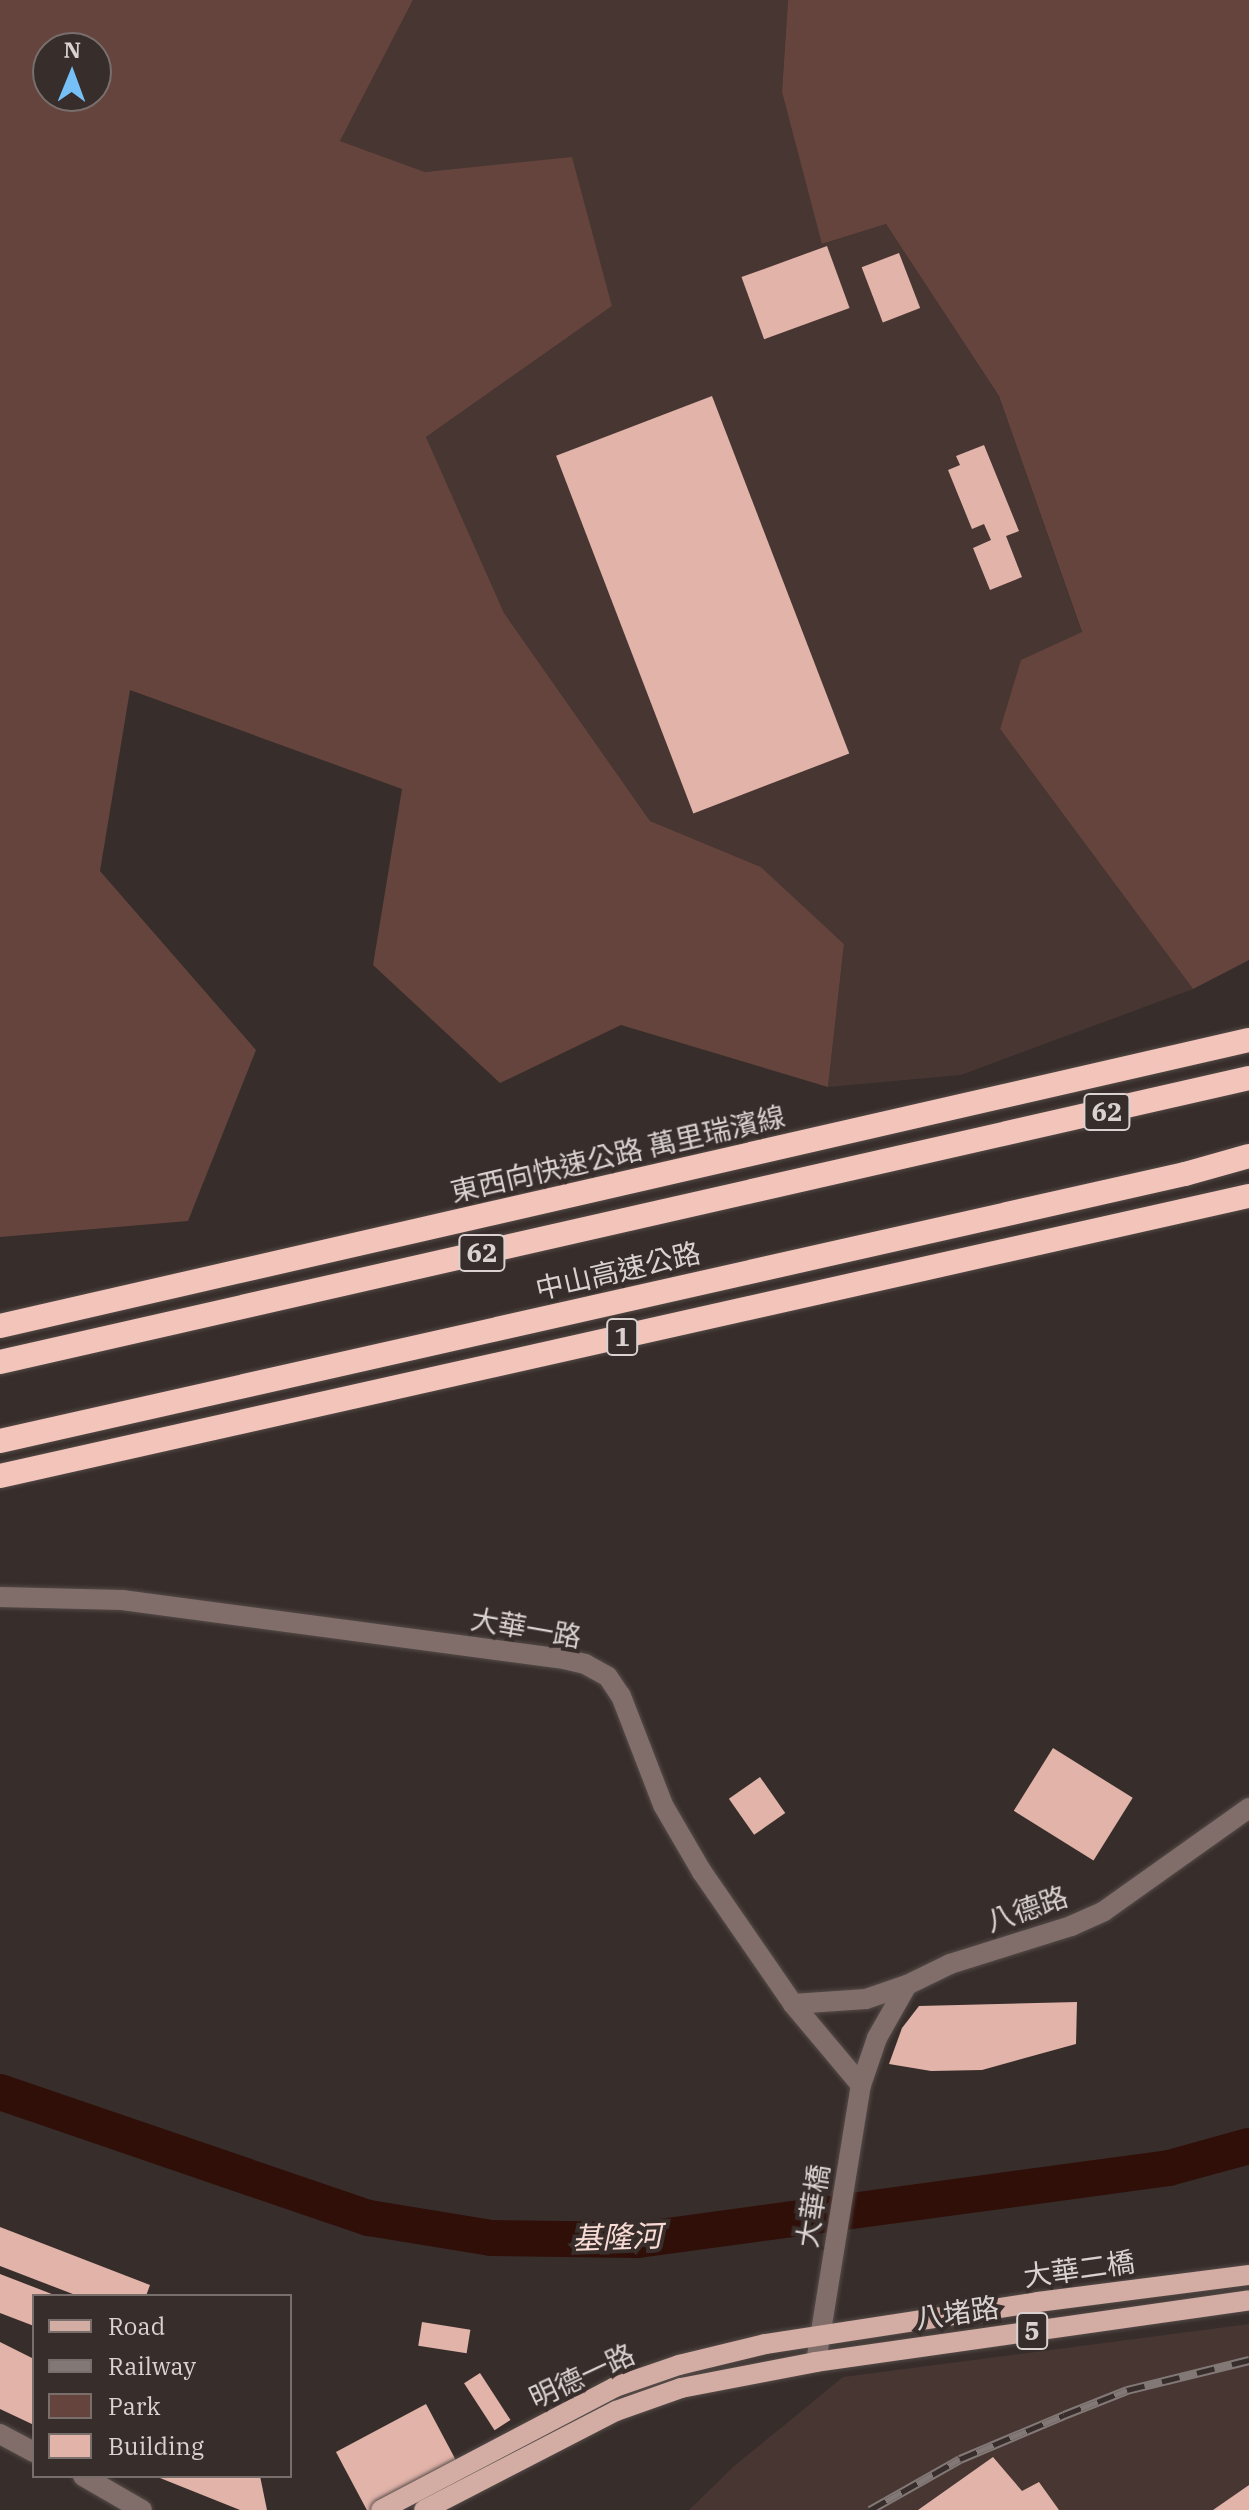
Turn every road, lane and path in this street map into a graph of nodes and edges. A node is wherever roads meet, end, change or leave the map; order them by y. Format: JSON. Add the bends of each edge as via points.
{"nodes":[{"id":1,"x":1249,"y":1040,"type":"edge"},
{"id":2,"x":1249,"y":1078,"type":"edge"},
{"id":3,"x":1249,"y":1148,"type":"edge"},
{"id":4,"x":1249,"y":1156,"type":"edge"},
{"id":5,"x":1185,"y":1174,"type":"junction"},
{"id":6,"x":1247,"y":1197,"type":"edge"},
{"id":7,"x":0,"y":1326,"type":"edge"},
{"id":8,"x":0,"y":1362,"type":"edge"},
{"id":9,"x":0,"y":1441,"type":"edge"},
{"id":10,"x":0,"y":1476,"type":"edge"},
{"id":11,"x":0,"y":1597,"type":"edge"},
{"id":12,"x":1249,"y":1808,"type":"edge"},
{"id":13,"x":907,"y":1985,"type":"junction"},
{"id":14,"x":793,"y":2004,"type":"junction"},
{"id":15,"x":861,"y":2085,"type":"junction"},
{"id":16,"x":1249,"y":2275,"type":"edge"},
{"id":17,"x":1249,"y":2300,"type":"edge"},
{"id":18,"x":822,"y":2335,"type":"junction"},
{"id":19,"x":816,"y":2362,"type":"junction"},
{"id":20,"x":0,"y":2434,"type":"edge"},
{"id":21,"x":32,"y":2451,"type":"edge"},
{"id":22,"x":86,"y":2478,"type":"edge"},
{"id":23,"x":142,"y":2510,"type":"edge"},
{"id":24,"x":381,"y":2510,"type":"edge"},
{"id":25,"x":424,"y":2510,"type":"edge"}],
"edges":[{"from":1,"to":7,"type":"highway","name":"東西向快速公路 萬里瑞濱線","number":"62"},
{"from":2,"to":8,"type":"highway","number":"62"},
{"from":3,"to":5,"type":"highway"},
{"from":4,"to":5,"type":"highway","name":"中山高速公路","number":"1"},
{"from":5,"to":9,"type":"highway","name":"中山高速公路","number":"1"},
{"from":6,"to":10,"type":"highway","number":"1"},
{"from":11,"to":14,"type":"street","name":"大華一路","via":[[122,1600],[585,1664],[608,1677],[621,1696],[672,1823]]},
{"from":12,"to":13,"type":"street","name":"八德路","via":[[1104,1911],[950,1964]]},
{"from":13,"to":14,"type":"street","name":"八德路","via":[[866,1999]]},
{"from":13,"to":15,"type":"street","via":[[877,2038]]},
{"from":14,"to":15,"type":"street","name":"大華一路"},
{"from":15,"to":18,"type":"street","name":"大華橋"},
{"from":16,"to":18,"type":"main road","name":"大華二橋","number":"5"},
{"from":17,"to":19,"type":"main road","name":"八堵路","number":"5"},
{"from":18,"to":19,"type":"street","name":"大華橋"},
{"from":18,"to":24,"type":"main road","name":"明德一路","number":"5","via":[[750,2347],[615,2387]]},
{"from":19,"to":25,"type":"main road","name":"明德一路","number":"5","via":[[681,2388],[616,2411]]},
{"from":20,"to":21,"type":"street"},
{"from":22,"to":23,"type":"street"}]}
